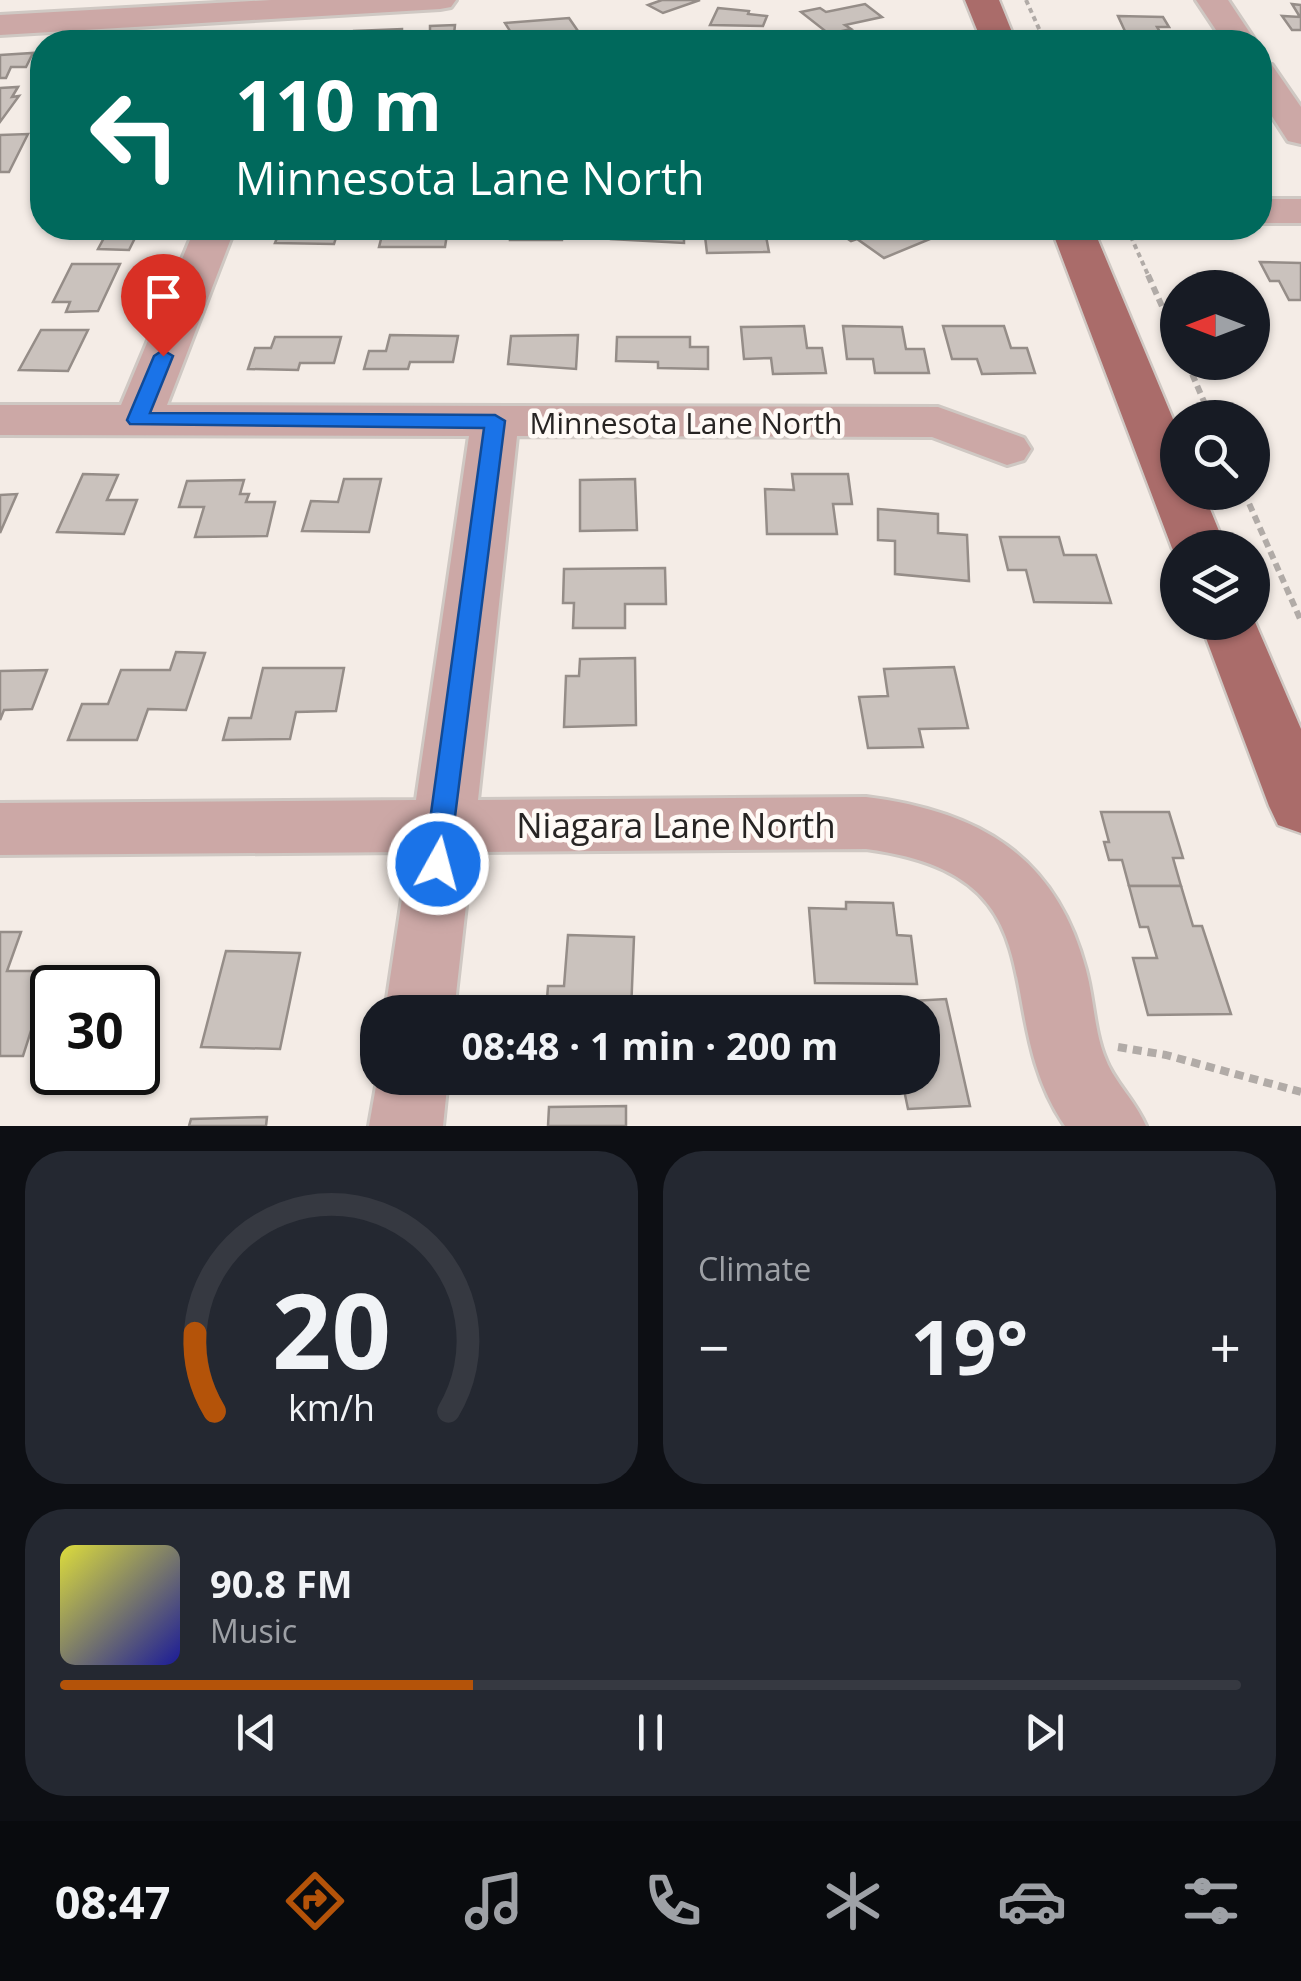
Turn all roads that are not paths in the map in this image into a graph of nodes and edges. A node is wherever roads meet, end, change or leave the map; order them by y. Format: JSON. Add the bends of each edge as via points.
{"nodes":[{"id":1,"x":440,"y":0,"type":"edge"},
{"id":2,"x":982,"y":0,"type":"edge"},
{"id":3,"x":1212,"y":0,"type":"edge"},
{"id":4,"x":292,"y":9,"type":"junction"},
{"id":5,"x":0,"y":25,"type":"edge"},
{"id":6,"x":289,"y":30,"type":"edge"},
{"id":7,"x":994,"y":30,"type":"edge"},
{"id":8,"x":1232,"y":30,"type":"edge"},
{"id":9,"x":1272,"y":90,"type":"edge"},
{"id":10,"x":1301,"y":134,"type":"edge"},
{"id":11,"x":1272,"y":211,"type":"edge"},
{"id":12,"x":1301,"y":211,"type":"edge"},
{"id":13,"x":210,"y":240,"type":"edge"},
{"id":14,"x":1077,"y":240,"type":"edge"},
{"id":15,"x":0,"y":420,"type":"edge"},
{"id":16,"x":138,"y":420,"type":"junction"},
{"id":17,"x":495,"y":421,"type":"junction"},
{"id":18,"x":1007,"y":449,"type":"dead end"},
{"id":19,"x":1192,"y":530,"type":"edge"},
{"id":20,"x":1235,"y":640,"type":"edge"},
{"id":21,"x":1301,"y":806,"type":"edge"},
{"id":22,"x":442,"y":826,"type":"junction"},
{"id":23,"x":0,"y":829,"type":"edge"},
{"id":24,"x":422,"y":995,"type":"edge"},
{"id":25,"x":410,"y":1095,"type":"edge"},
{"id":26,"x":406,"y":1126,"type":"edge"},
{"id":27,"x":1109,"y":1126,"type":"edge"}],
"edges":[{"from":1,"to":4,"type":"street"},
{"from":2,"to":7,"type":"main road"},
{"from":3,"to":8,"type":"street"},
{"from":4,"to":5,"type":"street"},
{"from":4,"to":6,"type":"street"},
{"from":9,"to":10,"type":"street"},
{"from":11,"to":12,"type":"street"},
{"from":13,"to":16,"type":"street"},
{"from":14,"to":19,"type":"main road"},
{"from":15,"to":16,"type":"street","name":"Minnesota Lane North"},
{"from":16,"to":17,"type":"street","name":"Minnesota Lane North"},
{"from":17,"to":18,"type":"street","name":"Minnesota Lane North","via":[[938,422]]},
{"from":17,"to":22,"type":"street"},
{"from":20,"to":21,"type":"main road"},
{"from":22,"to":23,"type":"street","name":"Niagara Lane North"},
{"from":22,"to":24,"type":"street"},
{"from":22,"to":27,"type":"street","name":"Niagara Lane North","via":[[866,823],[911,826],[955,843],[995,869],[1026,907],[1048,952],[1078,1081]]},
{"from":25,"to":26,"type":"street"}]}
